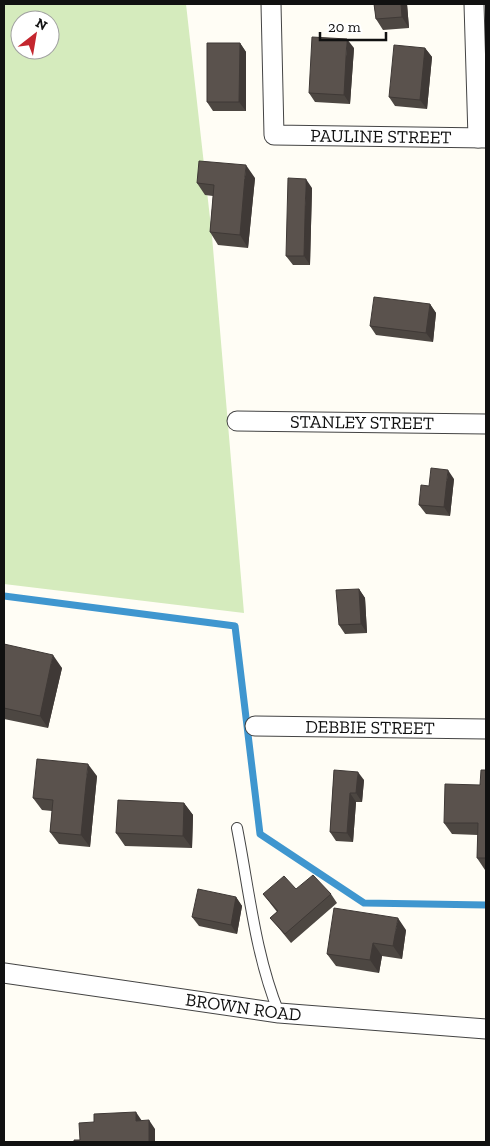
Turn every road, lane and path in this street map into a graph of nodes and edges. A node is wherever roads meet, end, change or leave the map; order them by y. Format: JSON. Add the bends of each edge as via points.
{"nodes":[{"id":1,"x":271,"y":4,"type":"edge"},
{"id":2,"x":474,"y":4,"type":"edge"},
{"id":3,"x":482,"y":138,"type":"edge"},
{"id":4,"x":237,"y":421,"type":"dead end"},
{"id":5,"x":486,"y":424,"type":"edge"},
{"id":6,"x":255,"y":726,"type":"dead end"},
{"id":7,"x":486,"y":729,"type":"edge"},
{"id":8,"x":237,"y":828,"type":"dead end"},
{"id":9,"x":4,"y":974,"type":"edge"},
{"id":10,"x":278,"y":1013,"type":"junction"},
{"id":11,"x":486,"y":1030,"type":"edge"}],
"edges":[{"from":1,"to":3,"type":"street","name":"PAULINE STREET","via":[[274,136]]},
{"from":2,"to":3,"type":"street"},
{"from":4,"to":5,"type":"street","name":"STANLEY STREET"},
{"from":6,"to":7,"type":"street","name":"DEBBIE STREET"},
{"from":8,"to":10,"type":"lane","via":[[266,982]]},
{"from":9,"to":10,"type":"street","name":"BROWN ROAD"},
{"from":10,"to":11,"type":"street","name":"BROWN ROAD"}]}
